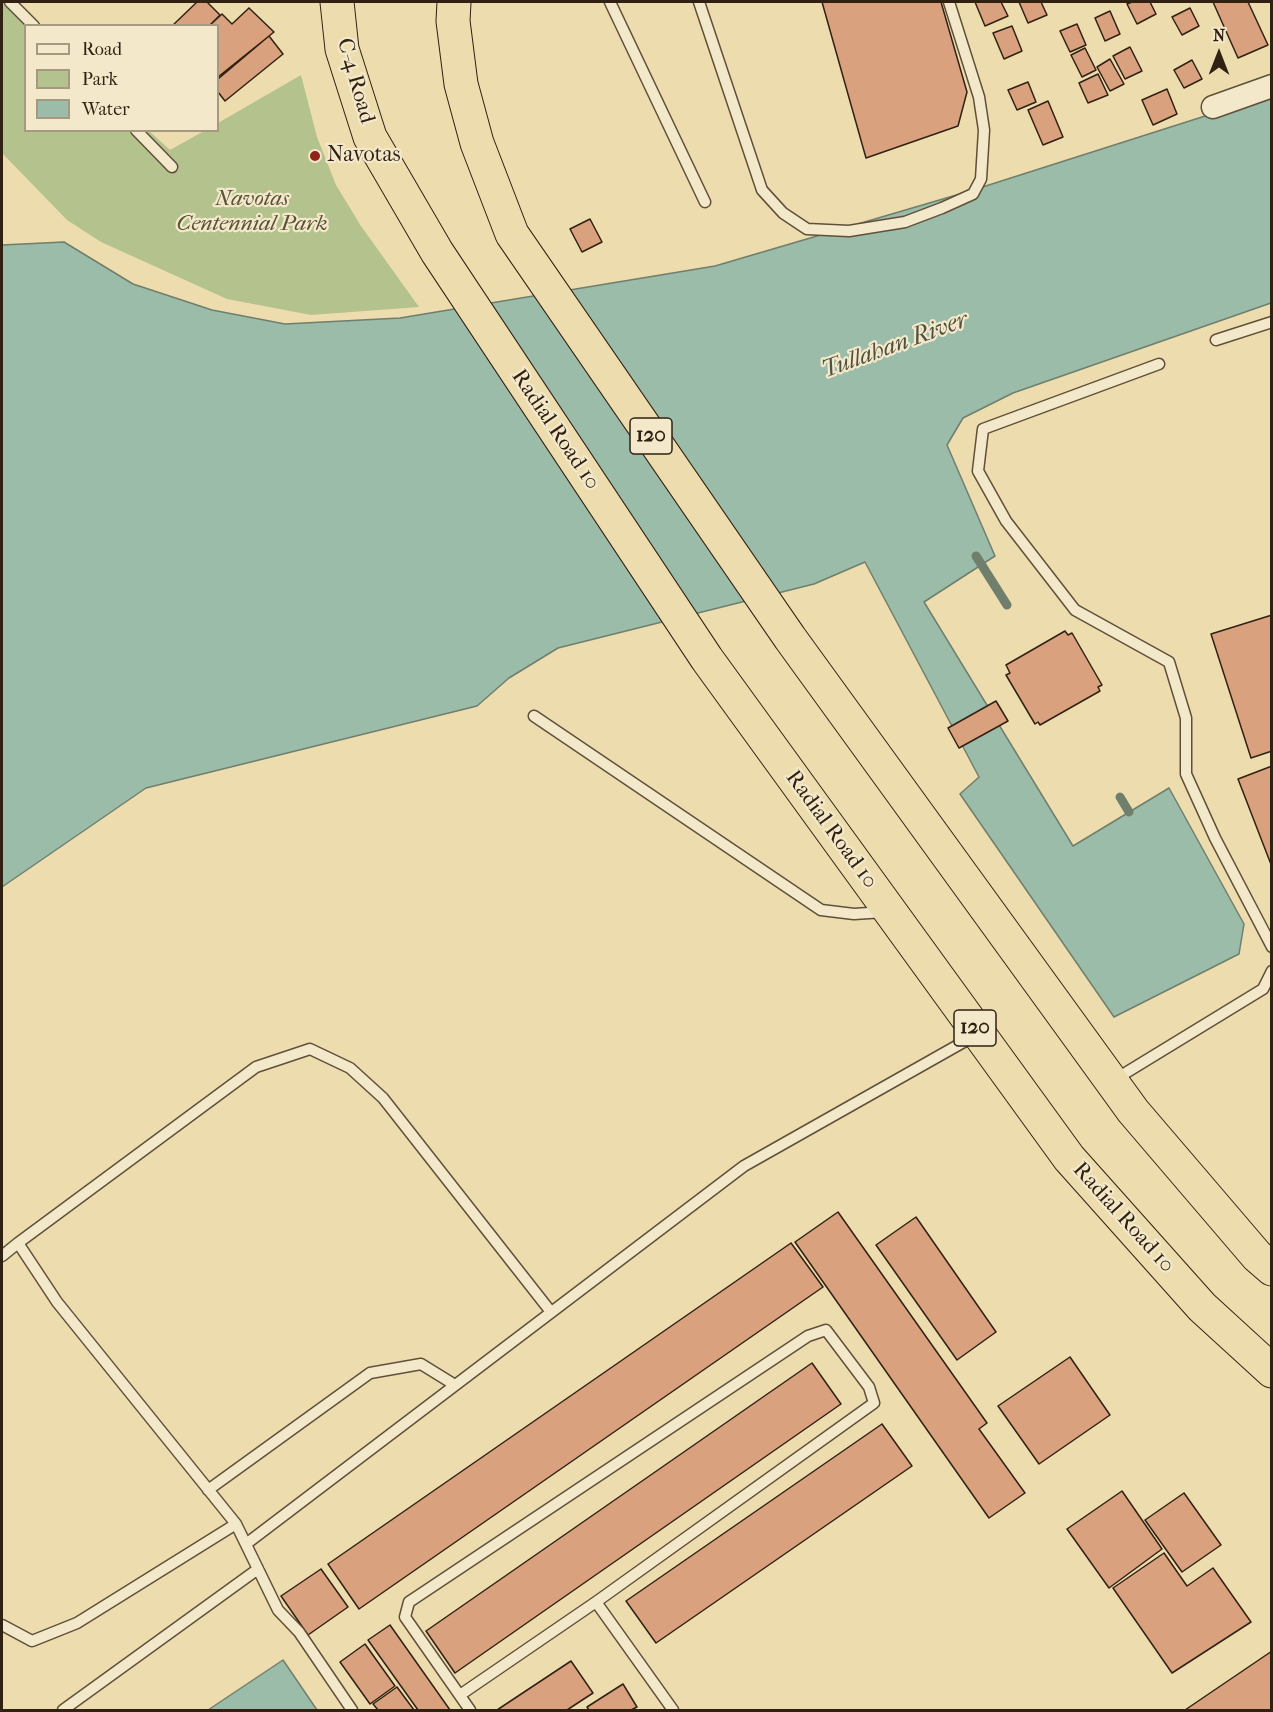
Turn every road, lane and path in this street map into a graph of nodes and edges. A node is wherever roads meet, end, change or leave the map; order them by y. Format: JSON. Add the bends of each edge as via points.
{"nodes":[{"id":1,"x":10,"y":2,"type":"edge"},
{"id":2,"x":337,"y":2,"type":"edge"},
{"id":3,"x":454,"y":2,"type":"edge"},
{"id":4,"x":610,"y":2,"type":"edge"},
{"id":5,"x":699,"y":2,"type":"edge"},
{"id":6,"x":949,"y":2,"type":"edge"},
{"id":7,"x":32,"y":24,"type":"edge"},
{"id":8,"x":1272,"y":86,"type":"edge"},
{"id":9,"x":1213,"y":107,"type":"dead end"},
{"id":10,"x":138,"y":132,"type":"edge"},
{"id":11,"x":172,"y":167,"type":"dead end"},
{"id":12,"x":705,"y":202,"type":"dead end"},
{"id":13,"x":437,"y":252,"type":"joint"},
{"id":14,"x":1272,"y":322,"type":"edge"},
{"id":15,"x":1216,"y":340,"type":"dead end"},
{"id":16,"x":1159,"y":364,"type":"dead end"},
{"id":17,"x":534,"y":716,"type":"dead end"},
{"id":18,"x":890,"y":912,"type":"junction"},
{"id":19,"x":1272,"y":947,"type":"edge"},
{"id":20,"x":1272,"y":971,"type":"edge"},
{"id":21,"x":979,"y":1033,"type":"junction"},
{"id":22,"x":1112,"y":1082,"type":"junction"},
{"id":23,"x":18,"y":1243,"type":"junction"},
{"id":24,"x":2,"y":1256,"type":"edge"},
{"id":25,"x":1272,"y":1269,"type":"edge"},
{"id":26,"x":551,"y":1312,"type":"junction"},
{"id":27,"x":1272,"y":1371,"type":"edge"},
{"id":28,"x":455,"y":1385,"type":"junction"},
{"id":29,"x":208,"y":1490,"type":"junction"},
{"id":30,"x":236,"y":1524,"type":"junction"},
{"id":31,"x":246,"y":1544,"type":"junction"},
{"id":32,"x":258,"y":1569,"type":"junction"},
{"id":33,"x":596,"y":1602,"type":"junction"},
{"id":34,"x":2,"y":1625,"type":"edge"},
{"id":35,"x":460,"y":1695,"type":"junction"},
{"id":36,"x":63,"y":1710,"type":"edge"},
{"id":37,"x":352,"y":1710,"type":"edge"},
{"id":38,"x":470,"y":1710,"type":"edge"},
{"id":39,"x":673,"y":1710,"type":"edge"}],
"edges":[{"from":1,"to":7,"type":"lane"},
{"from":2,"to":13,"type":"highway","name":"C-4 Road","number":"120","via":[[342,49],[370,136]]},
{"from":3,"to":22,"type":"highway","number":"120","via":[[461,84],[477,143],[512,234],[790,638]]},
{"from":4,"to":12,"type":"lane"},
{"from":5,"to":6,"type":"lane","via":[[762,189],[783,213],[807,229],[849,231],[905,222],[942,208],[973,194],[981,179],[984,130],[979,97]]},
{"from":8,"to":9,"type":"street"},
{"from":10,"to":11,"type":"lane"},
{"from":13,"to":18,"type":"highway","name":"Radial Road 10","number":"120","via":[[707,659]]},
{"from":14,"to":15,"type":"lane"},
{"from":16,"to":19,"type":"lane","via":[[983,429],[978,471],[1006,521],[1075,610],[1169,662],[1186,718],[1186,774]]},
{"from":17,"to":18,"type":"lane","via":[[820,910],[854,914]]},
{"from":18,"to":21,"type":"highway","name":"Radial Road 10","number":"120"},
{"from":20,"to":22,"type":"lane","via":[[1263,989]]},
{"from":21,"to":26,"type":"lane","via":[[744,1166]]},
{"from":21,"to":27,"type":"highway","name":"Radial Road 10","number":"120","via":[[1069,1158],[1202,1307]]},
{"from":22,"to":25,"type":"highway","number":"120"},
{"from":23,"to":24,"type":"lane"},
{"from":23,"to":26,"type":"lane","via":[[256,1067],[310,1049],[350,1068],[383,1098]]},
{"from":23,"to":29,"type":"lane","via":[[57,1302]]},
{"from":26,"to":28,"type":"lane"},
{"from":28,"to":29,"type":"lane","via":[[421,1364],[370,1373]]},
{"from":28,"to":31,"type":"lane"},
{"from":29,"to":30,"type":"lane"},
{"from":30,"to":31,"type":"lane"},
{"from":30,"to":34,"type":"lane","via":[[77,1623],[32,1641]]},
{"from":31,"to":32,"type":"lane"},
{"from":32,"to":36,"type":"lane"},
{"from":32,"to":37,"type":"lane","via":[[278,1610],[299,1632]]},
{"from":33,"to":35,"type":"lane"},
{"from":33,"to":35,"type":"lane","via":[[874,1402],[869,1387],[826,1330],[808,1336],[409,1602],[405,1617]]},
{"from":33,"to":39,"type":"lane"},
{"from":35,"to":38,"type":"lane"}]}
